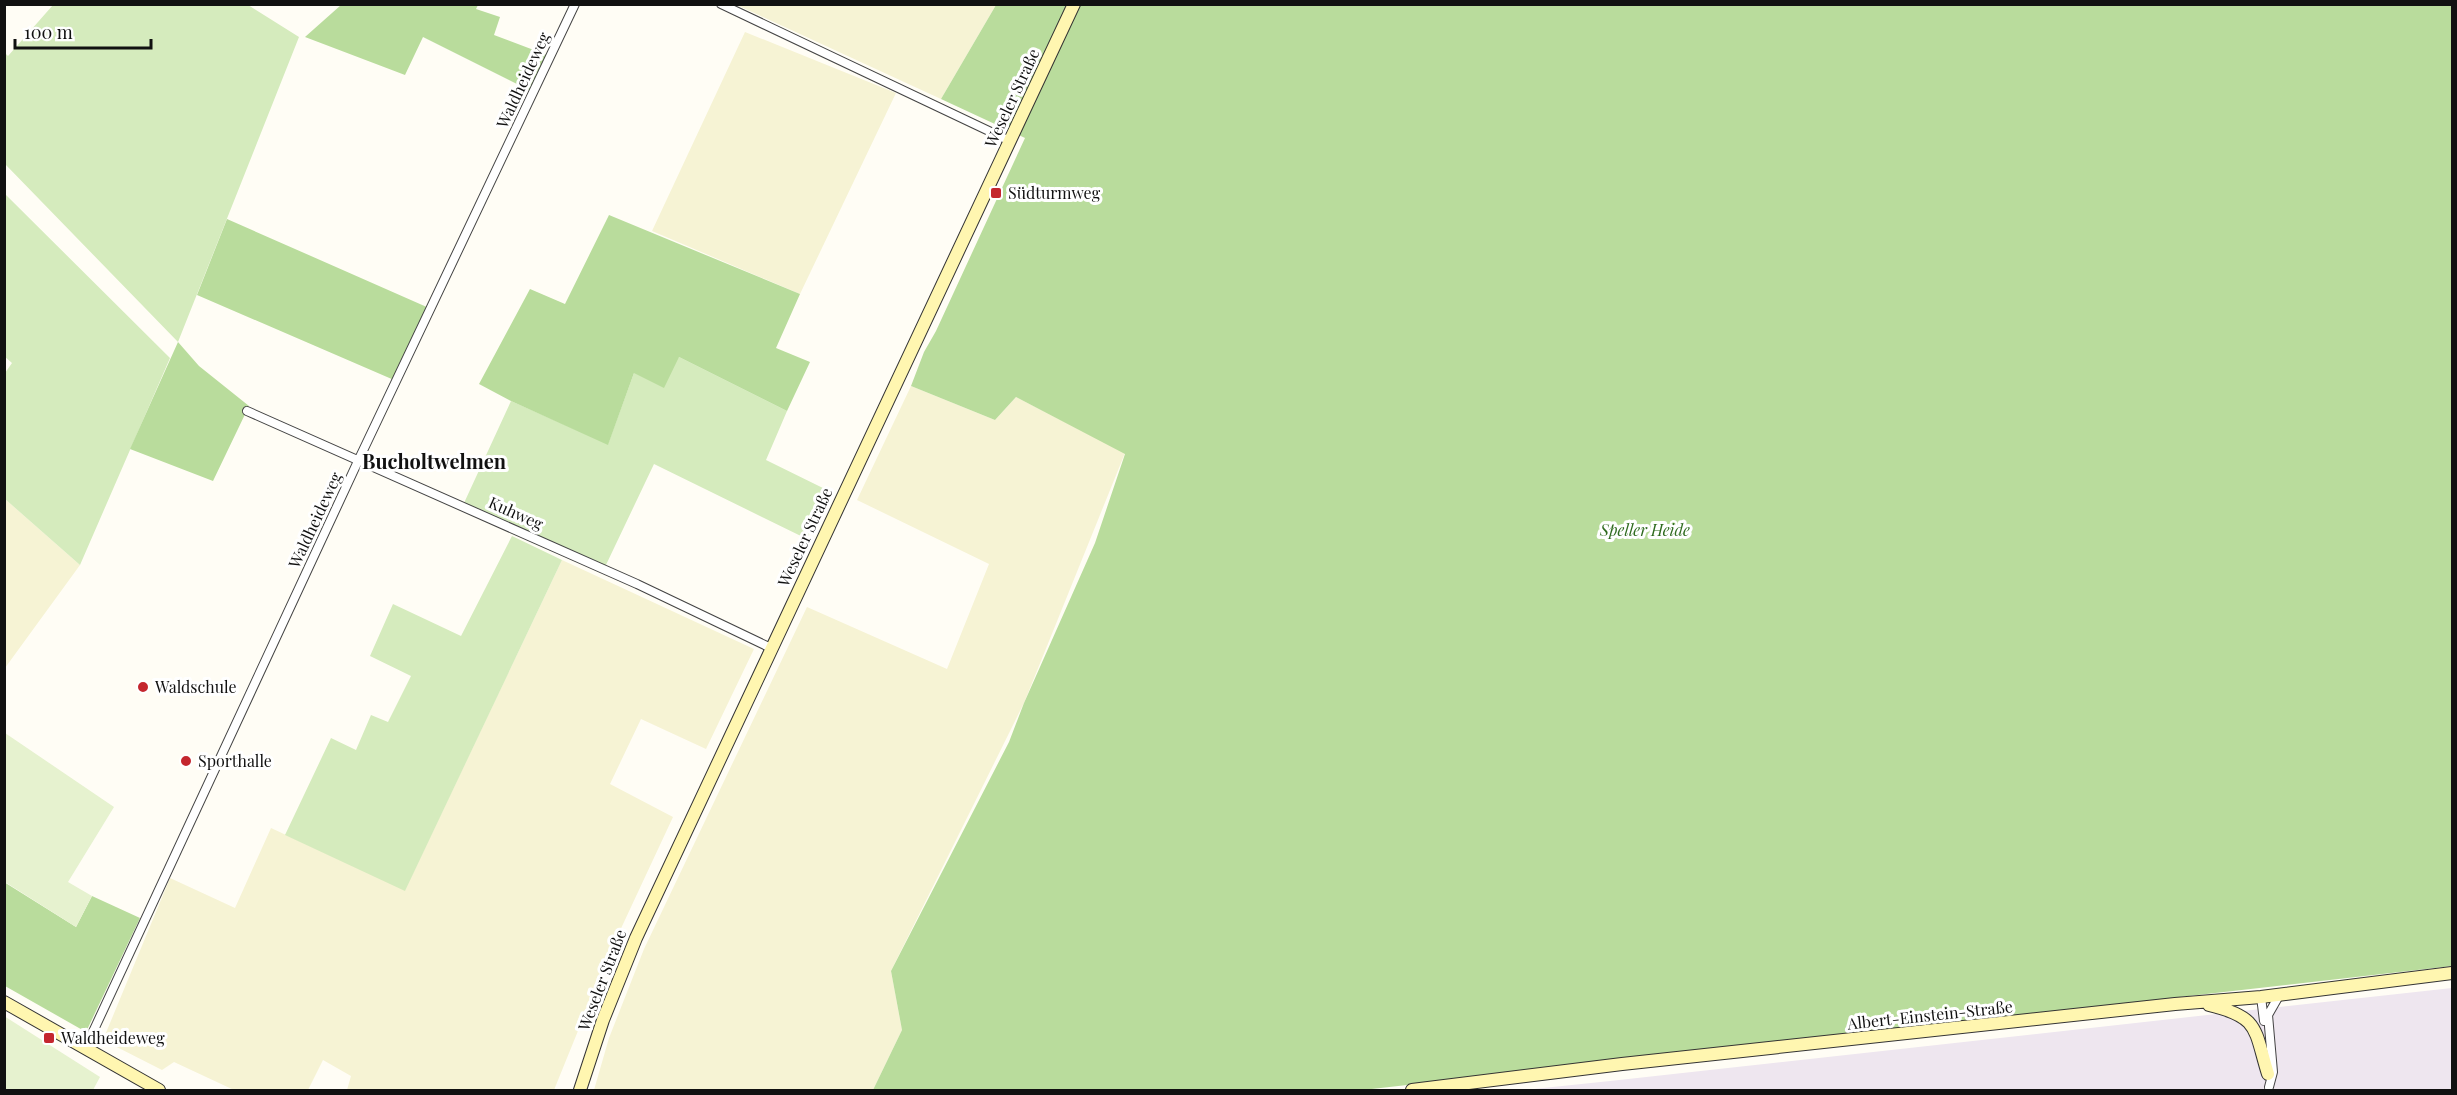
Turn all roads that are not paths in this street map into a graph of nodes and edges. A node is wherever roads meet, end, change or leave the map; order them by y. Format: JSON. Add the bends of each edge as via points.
{"nodes":[{"id":1,"x":575,"y":4,"type":"edge"},
{"id":2,"x":721,"y":4,"type":"edge"},
{"id":3,"x":1074,"y":4,"type":"edge"},
{"id":4,"x":1010,"y":141,"type":"junction"},
{"id":5,"x":247,"y":411,"type":"dead end"},
{"id":6,"x":359,"y":459,"type":"junction"},
{"id":7,"x":771,"y":648,"type":"junction"},
{"id":8,"x":2452,"y":975,"type":"edge"},
{"id":9,"x":2280,"y":994,"type":"junction"},
{"id":10,"x":2261,"y":997,"type":"junction"},
{"id":11,"x":4,"y":1002,"type":"edge"},
{"id":12,"x":2196,"y":1002,"type":"junction"},
{"id":13,"x":85,"y":1049,"type":"junction"},
{"id":14,"x":2269,"y":1084,"type":"edge"},
{"id":15,"x":159,"y":1090,"type":"edge"},
{"id":16,"x":580,"y":1090,"type":"edge"},
{"id":17,"x":1412,"y":1090,"type":"edge"}],
"edges":[{"from":1,"to":6,"type":"street","name":"Waldheideweg"},
{"from":2,"to":4,"type":"street"},
{"from":3,"to":4,"type":"main road","name":"Weseler Straße"},
{"from":4,"to":7,"type":"main road","name":"Weseler Straße"},
{"from":5,"to":6,"type":"street","name":"Kuhweg"},
{"from":6,"to":7,"type":"street","name":"Kuhweg"},
{"from":6,"to":13,"type":"street","name":"Waldheideweg"},
{"from":7,"to":16,"type":"main road","name":"Weseler Straße","via":[[623,969]]},
{"from":8,"to":9,"type":"main road","name":"Albert-Einstein-Straße"},
{"from":9,"to":10,"type":"main road","name":"Albert-Einstein-Straße"},
{"from":9,"to":14,"type":"street","via":[[2268,1015],[2273,1072]]},
{"from":10,"to":12,"type":"main road","name":"Albert-Einstein-Straße"},
{"from":10,"to":14,"type":"street"},
{"from":11,"to":13,"type":"main road"},
{"from":12,"to":14,"type":"main road","via":[[2235,1011],[2253,1025]]},
{"from":12,"to":17,"type":"main road","name":"Albert-Einstein-Straße"},
{"from":13,"to":15,"type":"main road"}]}
